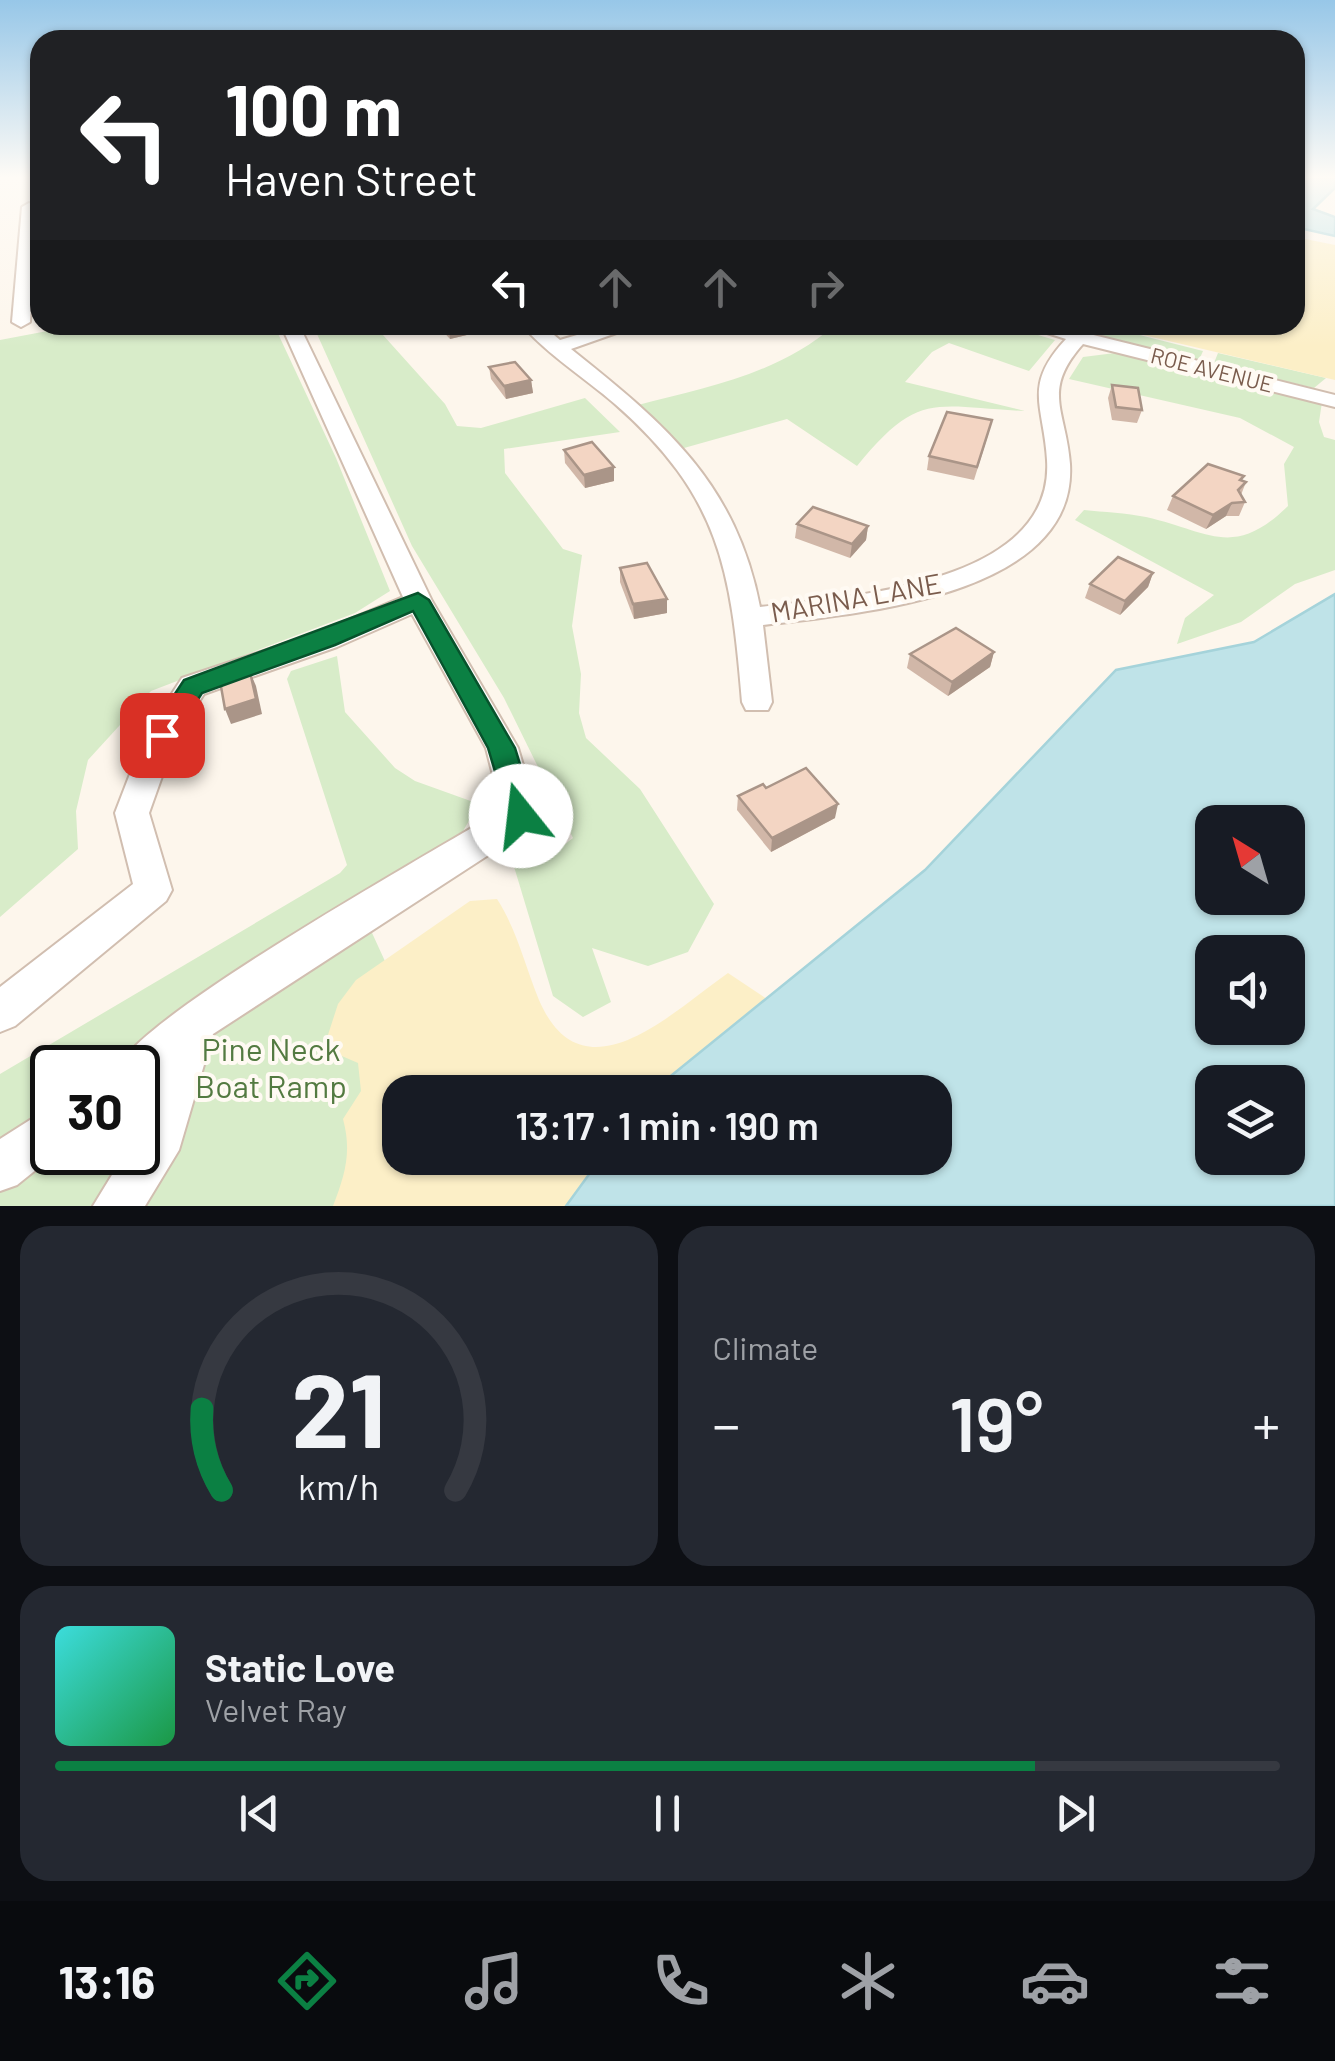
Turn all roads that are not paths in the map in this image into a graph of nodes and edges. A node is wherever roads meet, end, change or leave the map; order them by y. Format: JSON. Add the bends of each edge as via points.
{"nodes":[{"id":1,"x":30,"y":283,"type":"edge"},
{"id":2,"x":21,"y":322,"type":"dead end"},
{"id":3,"x":295,"y":335,"type":"edge"},
{"id":4,"x":543,"y":335,"type":"edge"},
{"id":5,"x":597,"y":335,"type":"edge"},
{"id":6,"x":1067,"y":335,"type":"edge"},
{"id":7,"x":1078,"y":338,"type":"junction"},
{"id":8,"x":557,"y":347,"type":"junction"},
{"id":9,"x":1335,"y":401,"type":"edge"},
{"id":10,"x":418,"y":600,"type":"junction"},
{"id":11,"x":749,"y":617,"type":"junction"},
{"id":12,"x":757,"y":702,"type":"dead end"},
{"id":13,"x":0,"y":1012,"type":"edge"},
{"id":14,"x":196,"y":1021,"type":"junction"},
{"id":15,"x":160,"y":1052,"type":"edge"},
{"id":16,"x":30,"y":1146,"type":"edge"},
{"id":17,"x":0,"y":1168,"type":"edge"},
{"id":18,"x":117,"y":1206,"type":"edge"}],
"edges":[{"from":1,"to":2,"type":"street"},
{"from":3,"to":10,"type":"street"},
{"from":4,"to":8,"type":"street"},
{"from":5,"to":8,"type":"street"},
{"from":6,"to":7,"type":"street","name":"ROE AVENUE"},
{"from":7,"to":9,"type":"street","name":"ROE AVENUE"},
{"from":7,"to":11,"type":"street","name":"MARINA LANE","via":[[1045,393],[1060,476],[1054,505],[1037,533],[1012,554],[948,584]]},
{"from":8,"to":11,"type":"street","via":[[653,431],[706,491],[733,551]]},
{"from":10,"to":13,"type":"street","via":[[193,686],[162,735],[132,813],[153,890]]},
{"from":10,"to":14,"type":"street","via":[[502,748],[521,816]]},
{"from":11,"to":12,"type":"street"},
{"from":14,"to":15,"type":"street"},
{"from":14,"to":18,"type":"street","via":[[156,1150]]},
{"from":16,"to":17,"type":"street"}]}
